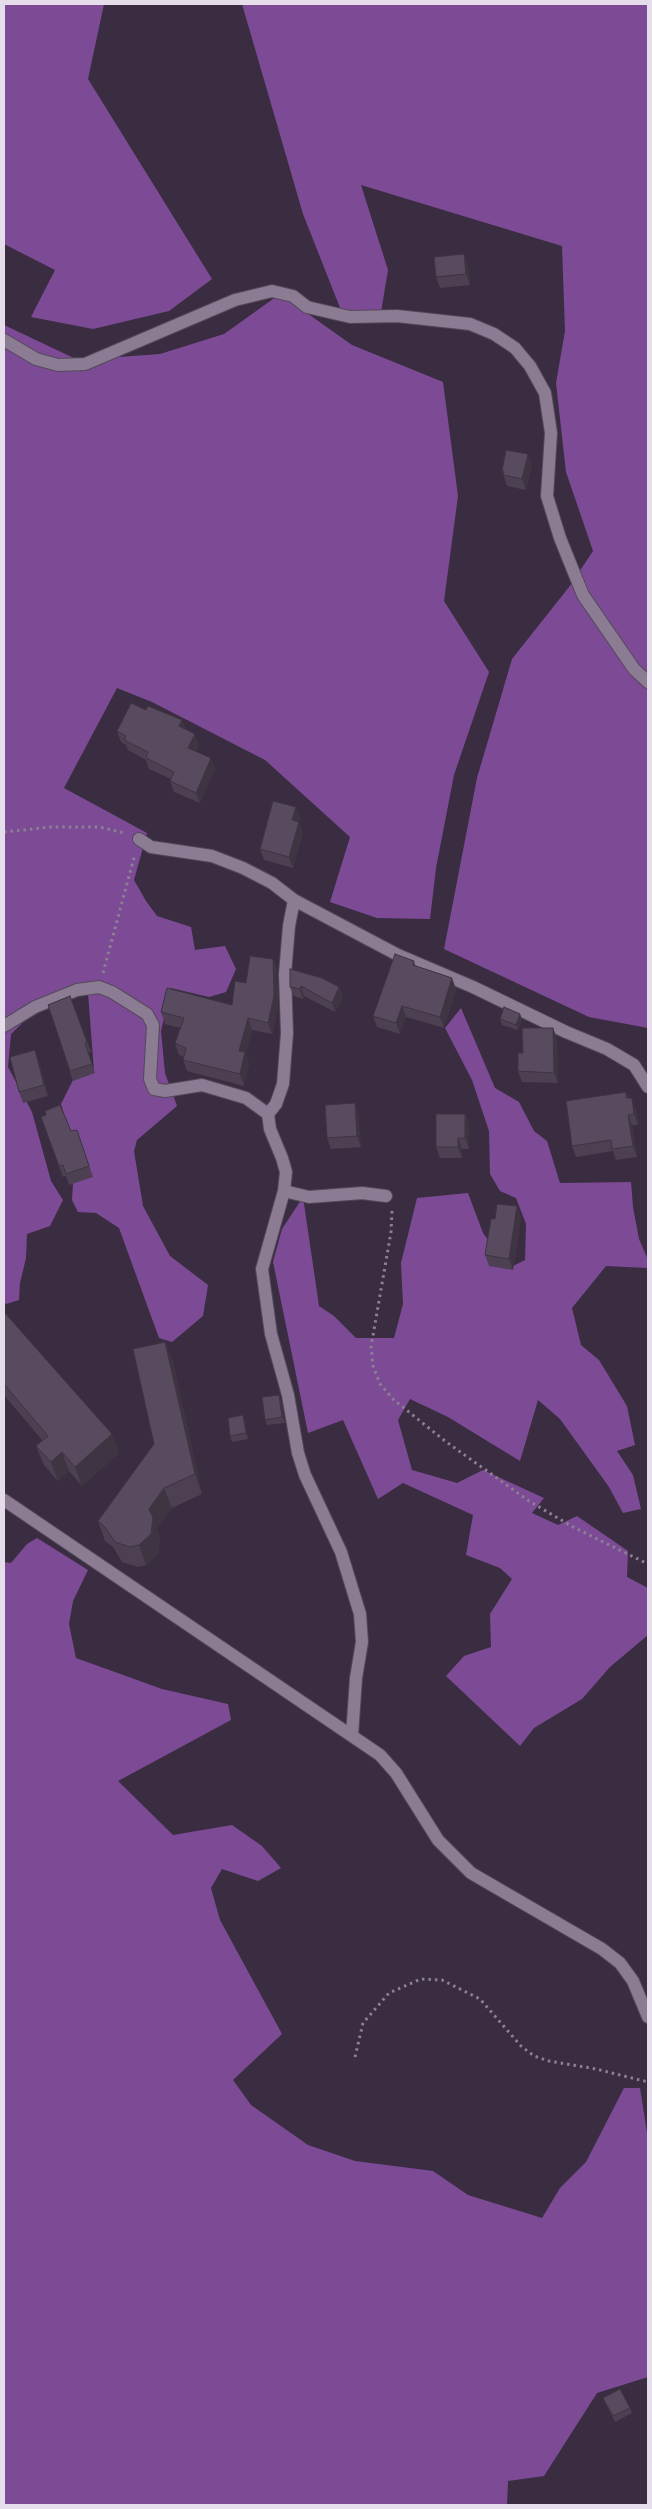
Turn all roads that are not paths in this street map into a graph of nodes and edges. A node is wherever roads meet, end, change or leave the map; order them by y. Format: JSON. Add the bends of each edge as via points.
{"nodes":[{"id":1,"x":4,"y":340,"type":"edge"},
{"id":2,"x":648,"y":682,"type":"edge"},
{"id":3,"x":139,"y":839,"type":"road end"},
{"id":4,"x":294,"y":900,"type":"junction"},
{"id":5,"x":4,"y":1026,"type":"edge"},
{"id":6,"x":648,"y":1087,"type":"edge"},
{"id":7,"x":268,"y":1114,"type":"junction"},
{"id":8,"x":284,"y":1191,"type":"junction"},
{"id":9,"x":386,"y":1196,"type":"road end"},
{"id":10,"x":4,"y":1500,"type":"edge"},
{"id":11,"x":352,"y":1736,"type":"junction"},
{"id":12,"x":648,"y":2018,"type":"edge"}],
"edges":[{"from":1,"to":2,"type":"street","via":[[43,361],[58,365],[85,364],[235,300],[272,291],[293,296],[307,307],[350,317],[397,316],[470,324],[494,334],[515,348],[546,393],[551,433],[547,496],[583,595],[634,669]]},
{"from":3,"to":4,"type":"street","via":[[151,847],[212,856],[272,883]]},
{"from":4,"to":6,"type":"street","via":[[398,955],[607,1049],[634,1065]]},
{"from":4,"to":7,"type":"street","via":[[285,974],[287,1033],[283,1084],[276,1104]]},
{"from":5,"to":7,"type":"street","via":[[35,1007],[77,990],[99,988],[112,992],[147,1014],[153,1025],[150,1079],[154,1089],[165,1091],[202,1085],[246,1098]]},
{"from":7,"to":8,"type":"street","via":[[270,1129],[286,1172]]},
{"from":8,"to":9,"type":"street","via":[[308,1198],[362,1193]]},
{"from":8,"to":11,"type":"street","via":[[262,1269],[271,1334],[288,1395],[298,1453],[341,1552],[360,1614],[362,1642]]},
{"from":10,"to":11,"type":"street"},
{"from":11,"to":12,"type":"street","via":[[380,1755],[396,1773],[438,1840],[472,1873],[620,1962],[633,1981]]}]}
